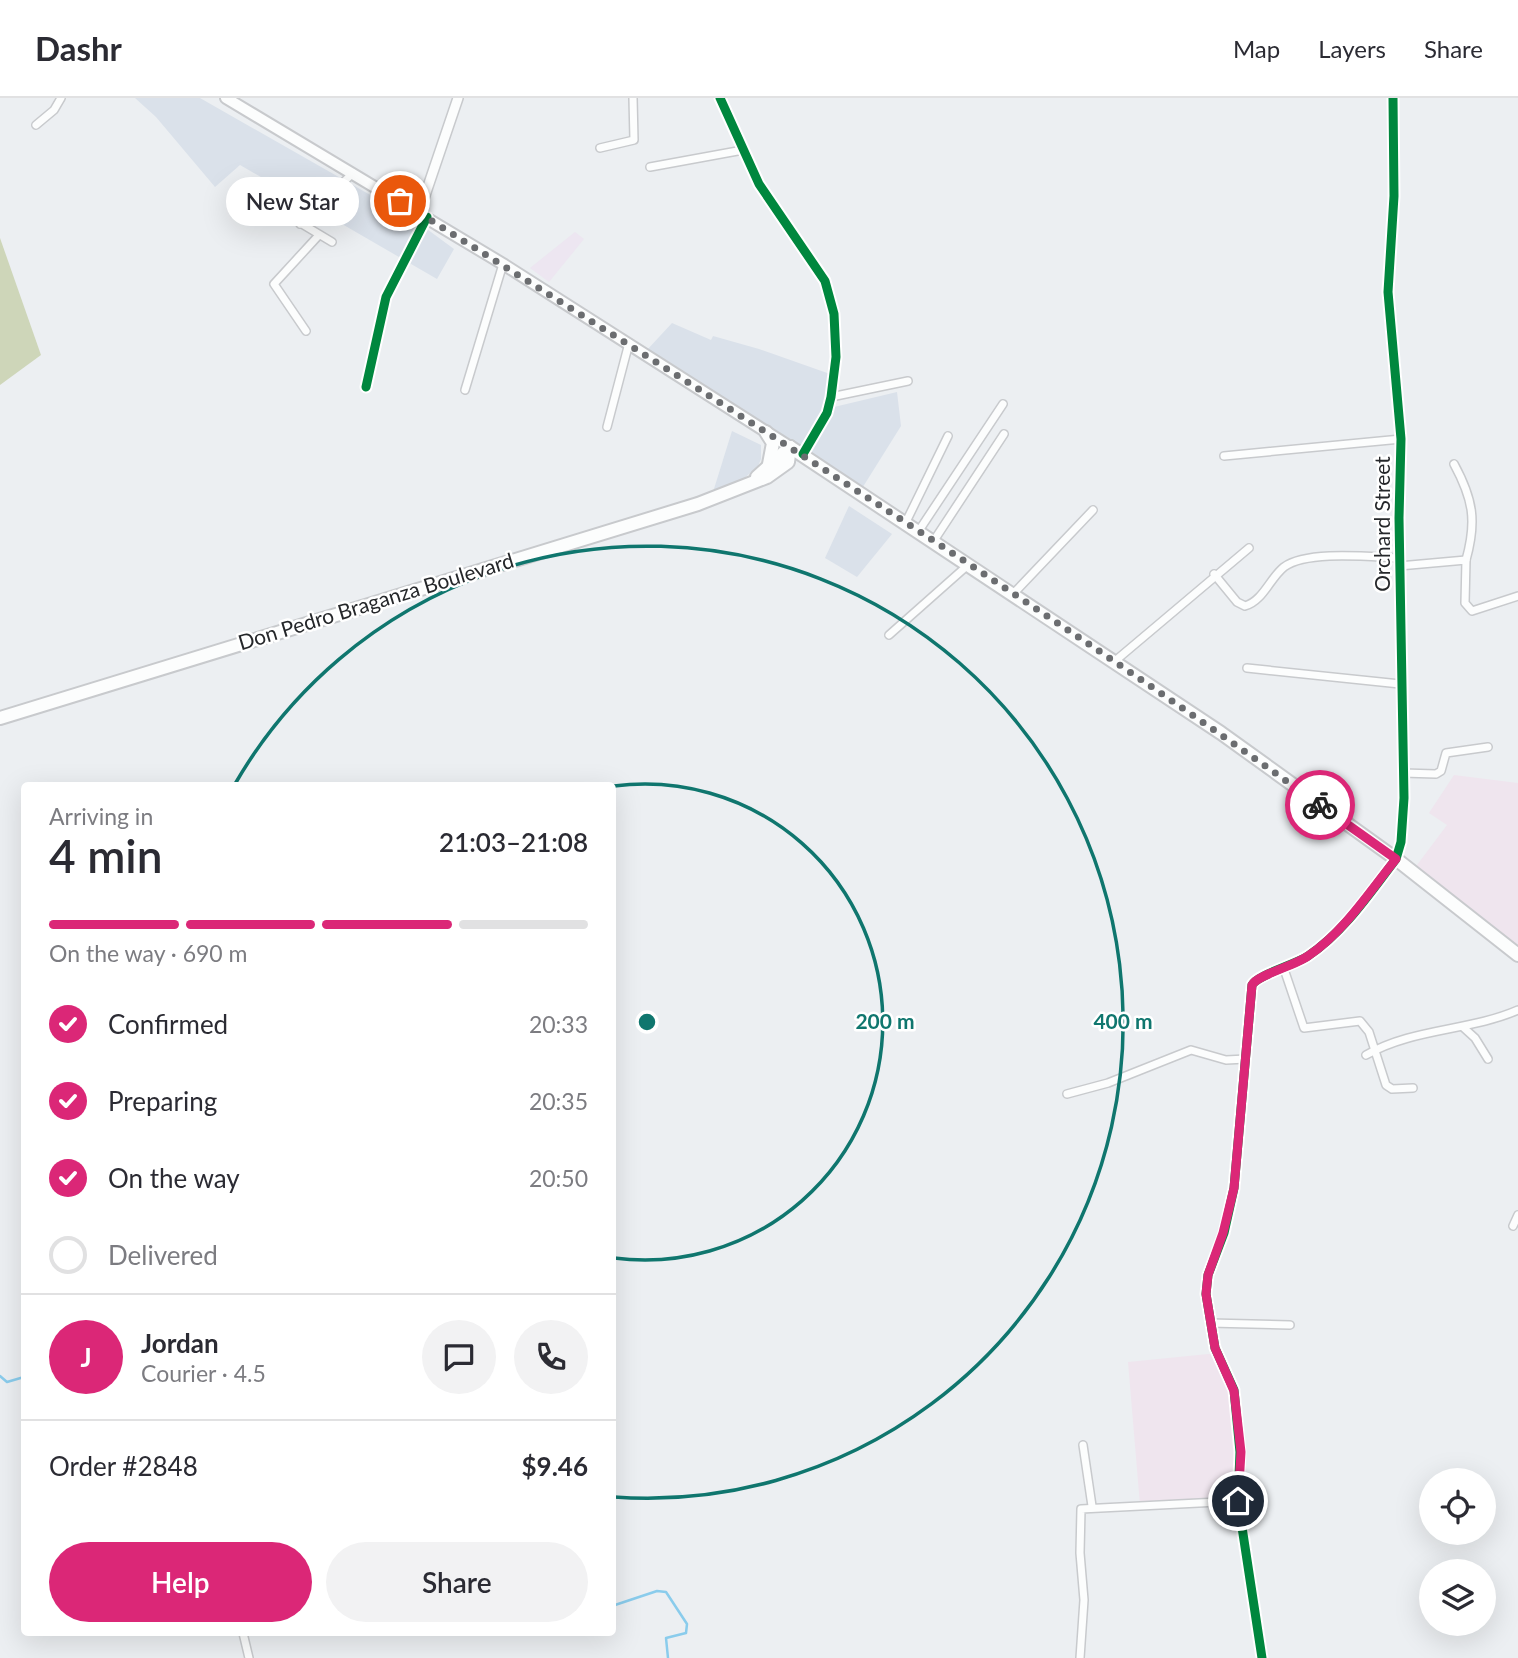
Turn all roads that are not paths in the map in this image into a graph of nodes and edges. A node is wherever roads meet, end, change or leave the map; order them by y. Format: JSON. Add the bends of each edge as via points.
{"nodes":[{"id":1,"x":61,"y":98,"type":"edge"},
{"id":2,"x":226,"y":98,"type":"edge"},
{"id":3,"x":458,"y":98,"type":"edge"},
{"id":4,"x":633,"y":98,"type":"edge"},
{"id":5,"x":720,"y":98,"type":"edge"},
{"id":6,"x":1393,"y":98,"type":"edge"},
{"id":7,"x":36,"y":125,"type":"dead end"},
{"id":8,"x":600,"y":148,"type":"dead end"},
{"id":9,"x":743,"y":150,"type":"junction"},
{"id":10,"x":650,"y":167,"type":"dead end"},
{"id":11,"x":354,"y":173,"type":"junction"},
{"id":12,"x":277,"y":209,"type":"dead end"},
{"id":13,"x":423,"y":215,"type":"junction"},
{"id":14,"x":300,"y":224,"type":"junction"},
{"id":15,"x":319,"y":235,"type":"junction"},
{"id":16,"x":332,"y":242,"type":"dead end"},
{"id":17,"x":503,"y":264,"type":"junction"},
{"id":18,"x":306,"y":331,"type":"dead end"},
{"id":19,"x":629,"y":343,"type":"junction"},
{"id":20,"x":908,"y":381,"type":"dead end"},
{"id":21,"x":366,"y":387,"type":"dead end"},
{"id":22,"x":465,"y":390,"type":"dead end"},
{"id":23,"x":831,"y":397,"type":"junction"},
{"id":24,"x":1003,"y":404,"type":"dead end"},
{"id":25,"x":607,"y":427,"type":"dead end"},
{"id":26,"x":766,"y":432,"type":"junction"},
{"id":27,"x":1004,"y":434,"type":"dead end"},
{"id":28,"x":948,"y":436,"type":"dead end"},
{"id":29,"x":1401,"y":439,"type":"junction"},
{"id":30,"x":790,"y":447,"type":"junction"},
{"id":31,"x":1224,"y":456,"type":"dead end"},
{"id":32,"x":807,"y":457,"type":"junction"},
{"id":33,"x":1454,"y":464,"type":"dead end"},
{"id":34,"x":768,"y":472,"type":"junction"},
{"id":35,"x":1093,"y":509,"type":"dead end"},
{"id":36,"x":905,"y":524,"type":"junction"},
{"id":37,"x":918,"y":533,"type":"junction"},
{"id":38,"x":933,"y":542,"type":"junction"},
{"id":39,"x":1249,"y":548,"type":"dead end"},
{"id":40,"x":1466,"y":560,"type":"junction"},
{"id":41,"x":1399,"y":562,"type":"junction"},
{"id":42,"x":968,"y":565,"type":"junction"},
{"id":43,"x":1214,"y":574,"type":"junction"},
{"id":44,"x":1013,"y":594,"type":"junction"},
{"id":45,"x":1518,"y":596,"type":"edge"},
{"id":46,"x":889,"y":635,"type":"dead end"},
{"id":47,"x":1115,"y":661,"type":"junction"},
{"id":48,"x":1247,"y":668,"type":"dead end"},
{"id":49,"x":1400,"y":684,"type":"junction"},
{"id":50,"x":0,"y":718,"type":"edge"},
{"id":51,"x":1488,"y":747,"type":"dead end"},
{"id":52,"x":1403,"y":773,"type":"junction"},
{"id":53,"x":1396,"y":859,"type":"junction"},
{"id":54,"x":1518,"y":955,"type":"edge"},
{"id":55,"x":1284,"y":969,"type":"junction"},
{"id":56,"x":1518,"y":1010,"type":"edge"},
{"id":57,"x":1464,"y":1028,"type":"junction"},
{"id":58,"x":1376,"y":1049,"type":"junction"},
{"id":59,"x":1366,"y":1055,"type":"dead end"},
{"id":60,"x":1245,"y":1059,"type":"junction"},
{"id":61,"x":1488,"y":1059,"type":"dead end"},
{"id":62,"x":1413,"y":1088,"type":"dead end"},
{"id":63,"x":1067,"y":1094,"type":"dead end"},
{"id":64,"x":1518,"y":1215,"type":"edge"},
{"id":65,"x":1513,"y":1226,"type":"dead end"},
{"id":66,"x":1210,"y":1323,"type":"junction"},
{"id":67,"x":1290,"y":1325,"type":"dead end"},
{"id":68,"x":1083,"y":1445,"type":"dead end"},
{"id":69,"x":1238,"y":1501,"type":"junction"},
{"id":70,"x":1092,"y":1506,"type":"junction"},
{"id":71,"x":244,"y":1636,"type":"edge"},
{"id":72,"x":249,"y":1658,"type":"edge"},
{"id":73,"x":1080,"y":1658,"type":"edge"},
{"id":74,"x":1262,"y":1658,"type":"edge"}],
"edges":[{"from":1,"to":7,"type":"street"},
{"from":2,"to":11,"type":"main road"},
{"from":3,"to":13,"type":"street"},
{"from":4,"to":8,"type":"street","via":[[634,141]]},
{"from":5,"to":9,"type":"street"},
{"from":6,"to":29,"type":"street","name":"Orchard Street","via":[[1388,292]]},
{"from":9,"to":10,"type":"street"},
{"from":9,"to":23,"type":"street","via":[[767,196],[825,281],[836,335]]},
{"from":11,"to":13,"type":"main road"},
{"from":11,"to":14,"type":"street"},
{"from":12,"to":14,"type":"street"},
{"from":13,"to":17,"type":"main road"},
{"from":13,"to":21,"type":"street","via":[[386,298]]},
{"from":14,"to":15,"type":"street"},
{"from":15,"to":16,"type":"street"},
{"from":15,"to":18,"type":"street","via":[[274,284]]},
{"from":17,"to":19,"type":"main road"},
{"from":17,"to":22,"type":"street"},
{"from":19,"to":25,"type":"street"},
{"from":19,"to":26,"type":"main road"},
{"from":20,"to":23,"type":"street"},
{"from":23,"to":32,"type":"street"},
{"from":24,"to":37,"type":"street"},
{"from":26,"to":30,"type":"main road"},
{"from":26,"to":34,"type":"main road","via":[[773,443]]},
{"from":27,"to":38,"type":"street"},
{"from":28,"to":36,"type":"street"},
{"from":29,"to":31,"type":"street"},
{"from":29,"to":41,"type":"street","name":"Orchard Street"},
{"from":30,"to":32,"type":"main road"},
{"from":30,"to":34,"type":"main road","name":"Don Pedro Braganza Boulevard"},
{"from":32,"to":34,"type":"main road"},
{"from":32,"to":36,"type":"main road"},
{"from":33,"to":40,"type":"street","via":[[1472,505]]},
{"from":34,"to":50,"type":"main road","name":"Don Pedro Braganza Boulevard","via":[[698,504]]},
{"from":35,"to":44,"type":"street"},
{"from":36,"to":37,"type":"main road"},
{"from":37,"to":38,"type":"main road"},
{"from":38,"to":42,"type":"main road"},
{"from":39,"to":43,"type":"street"},
{"from":40,"to":41,"type":"street"},
{"from":40,"to":45,"type":"street","via":[[1467,608],[1480,610]]},
{"from":41,"to":43,"type":"street","via":[[1329,557],[1292,562],[1256,601],[1245,606]]},
{"from":41,"to":49,"type":"street","name":"Orchard Street"},
{"from":42,"to":44,"type":"main road"},
{"from":42,"to":46,"type":"street"},
{"from":43,"to":47,"type":"street"},
{"from":44,"to":47,"type":"main road"},
{"from":47,"to":53,"type":"main road"},
{"from":48,"to":49,"type":"street"},
{"from":49,"to":52,"type":"street","name":"Orchard Street"},
{"from":51,"to":52,"type":"street","via":[[1446,753],[1436,774]]},
{"from":52,"to":53,"type":"street","name":"Orchard Street"},
{"from":53,"to":54,"type":"main road"},
{"from":53,"to":55,"type":"street","via":[[1326,942]]},
{"from":55,"to":58,"type":"street","via":[[1304,1028],[1360,1021]]},
{"from":55,"to":60,"type":"street","via":[[1258,976],[1252,985]]},
{"from":56,"to":57,"type":"street"},
{"from":57,"to":58,"type":"street","via":[[1449,1027]]},
{"from":57,"to":61,"type":"street"},
{"from":58,"to":59,"type":"street"},
{"from":58,"to":62,"type":"street","via":[[1385,1085]]},
{"from":60,"to":63,"type":"street","via":[[1226,1060],[1191,1051]]},
{"from":60,"to":66,"type":"street","via":[[1232,1204],[1208,1275]]},
{"from":64,"to":65,"type":"street"},
{"from":66,"to":67,"type":"street"},
{"from":66,"to":69,"type":"street","via":[[1215,1348],[1234,1391],[1241,1452]]},
{"from":68,"to":70,"type":"street"},
{"from":69,"to":70,"type":"street"},
{"from":69,"to":74,"type":"street"},
{"from":70,"to":73,"type":"street","via":[[1083,1507],[1079,1516],[1084,1600]]},
{"from":71,"to":72,"type":"street"}]}
